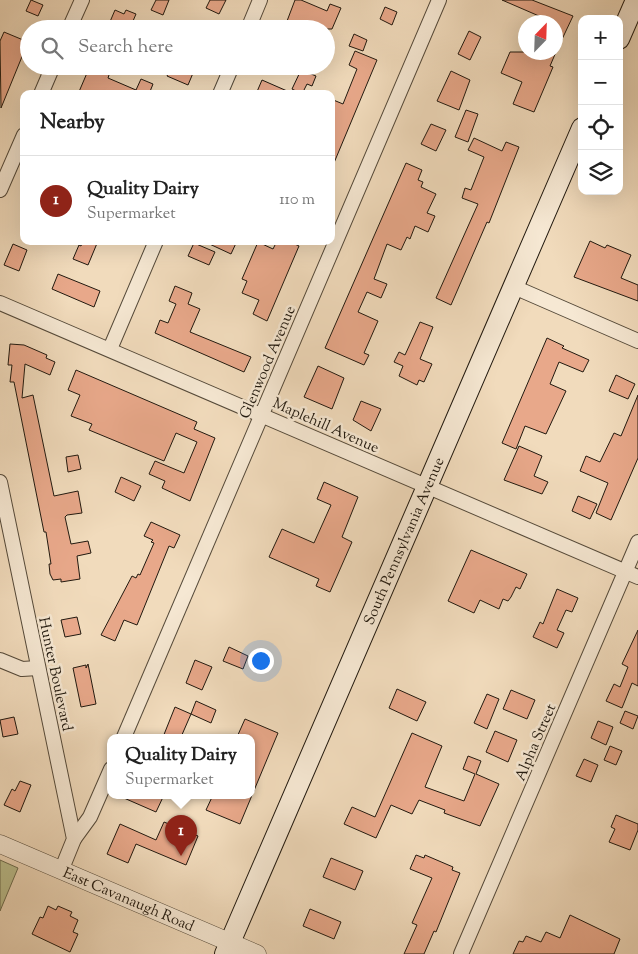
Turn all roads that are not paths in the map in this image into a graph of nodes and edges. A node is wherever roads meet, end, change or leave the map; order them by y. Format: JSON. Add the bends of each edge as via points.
{"nodes":[{"id":1,"x":82,"y":0,"type":"edge"},
{"id":2,"x":260,"y":0,"type":"edge"},
{"id":3,"x":439,"y":0,"type":"edge"},
{"id":4,"x":631,"y":2,"type":"edge"},
{"id":5,"x":74,"y":20,"type":"edge"},
{"id":6,"x":252,"y":20,"type":"edge"},
{"id":7,"x":623,"y":27,"type":"edge"},
{"id":8,"x":49,"y":75,"type":"edge"},
{"id":9,"x":228,"y":75,"type":"edge"},
{"id":10,"x":44,"y":90,"type":"edge"},
{"id":11,"x":222,"y":90,"type":"edge"},
{"id":12,"x":578,"y":137,"type":"edge"},
{"id":13,"x":20,"y":144,"type":"edge"},
{"id":14,"x":0,"y":190,"type":"edge"},
{"id":15,"x":335,"y":244,"type":"edge"},
{"id":16,"x":154,"y":245,"type":"edge"},
{"id":17,"x":335,"y":245,"type":"edge"},
{"id":18,"x":514,"y":287,"type":"junction"},
{"id":19,"x":0,"y":303,"type":"edge"},
{"id":20,"x":638,"y":341,"type":"edge"},
{"id":21,"x":110,"y":349,"type":"junction"},
{"id":22,"x":262,"y":415,"type":"junction"},
{"id":23,"x":0,"y":482,"type":"edge"},
{"id":24,"x":428,"y":487,"type":"junction"},
{"id":25,"x":638,"y":542,"type":"edge"},
{"id":26,"x":632,"y":574,"type":"edge"},
{"id":27,"x":0,"y":660,"type":"edge"},
{"id":28,"x":38,"y":668,"type":"junction"},
{"id":29,"x":125,"y":734,"type":"edge"},
{"id":30,"x":107,"y":778,"type":"edge"},
{"id":31,"x":74,"y":839,"type":"junction"},
{"id":32,"x":0,"y":844,"type":"edge"},
{"id":33,"x":62,"y":871,"type":"junction"},
{"id":34,"x":228,"y":948,"type":"edge"},
{"id":35,"x":257,"y":954,"type":"edge"},
{"id":36,"x":461,"y":954,"type":"edge"}],
"edges":[{"from":1,"to":5,"type":"street"},
{"from":2,"to":6,"type":"street"},
{"from":3,"to":15,"type":"street","name":"Glenwood Avenue"},
{"from":4,"to":7,"type":"main road"},
{"from":8,"to":10,"type":"street"},
{"from":9,"to":11,"type":"street"},
{"from":12,"to":18,"type":"main road","name":"South Pennsylvania Avenue"},
{"from":13,"to":14,"type":"street"},
{"from":16,"to":21,"type":"street"},
{"from":17,"to":22,"type":"street","name":"Glenwood Avenue"},
{"from":18,"to":20,"type":"street"},
{"from":18,"to":24,"type":"main road","name":"South Pennsylvania Avenue"},
{"from":19,"to":21,"type":"street","name":"Maplehill Avenue"},
{"from":21,"to":22,"type":"street","name":"Maplehill Avenue"},
{"from":22,"to":24,"type":"street","name":"Maplehill Avenue"},
{"from":22,"to":29,"type":"street","name":"Glenwood Avenue"},
{"from":23,"to":28,"type":"street","name":"Hunter Boulevard"},
{"from":24,"to":26,"type":"street","name":"Maplehill Avenue"},
{"from":24,"to":34,"type":"main road","name":"South Pennsylvania Avenue"},
{"from":25,"to":26,"type":"street","name":"Alpha Street"},
{"from":26,"to":36,"type":"street","name":"Alpha Street"},
{"from":27,"to":28,"type":"street","via":[[22,669]]},
{"from":28,"to":31,"type":"street","name":"Hunter Boulevard"},
{"from":30,"to":31,"type":"street","via":[[90,817]]},
{"from":31,"to":33,"type":"street"},
{"from":32,"to":33,"type":"street","name":"East Cavanaugh Road"},
{"from":33,"to":34,"type":"street","name":"East Cavanaugh Road"},
{"from":34,"to":35,"type":"street","name":"East Cavanaugh Road"}]}
